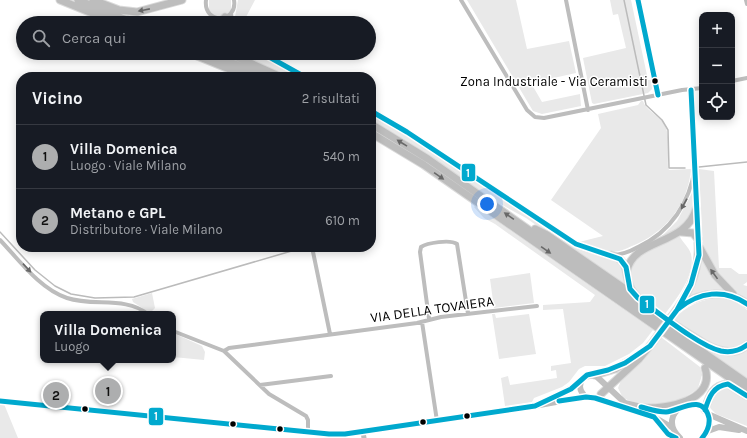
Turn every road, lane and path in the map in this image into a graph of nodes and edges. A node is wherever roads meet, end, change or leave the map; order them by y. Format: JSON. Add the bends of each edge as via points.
{"nodes":[{"id":1,"x":60,"y":0,"type":"edge"},
{"id":2,"x":78,"y":0,"type":"edge"},
{"id":3,"x":93,"y":0,"type":"edge"},
{"id":4,"x":182,"y":0,"type":"edge"},
{"id":5,"x":206,"y":0,"type":"edge"},
{"id":6,"x":234,"y":0,"type":"edge"},
{"id":7,"x":461,"y":0,"type":"edge"},
{"id":8,"x":566,"y":0,"type":"edge"},
{"id":9,"x":638,"y":0,"type":"edge"},
{"id":10,"x":746,"y":0,"type":"edge"},
{"id":11,"x":747,"y":4,"type":"edge"},
{"id":12,"x":228,"y":15,"type":"joint"},
{"id":13,"x":100,"y":16,"type":"edge"},
{"id":14,"x":117,"y":16,"type":"edge"},
{"id":15,"x":213,"y":16,"type":"edge"},
{"id":16,"x":225,"y":16,"type":"edge"},
{"id":17,"x":207,"y":60,"type":"edge"},
{"id":18,"x":225,"y":60,"type":"edge"},
{"id":19,"x":243,"y":60,"type":"edge"},
{"id":20,"x":275,"y":60,"type":"edge"},
{"id":21,"x":237,"y":72,"type":"edge"},
{"id":22,"x":254,"y":72,"type":"edge"},
{"id":23,"x":270,"y":72,"type":"edge"},
{"id":24,"x":296,"y":72,"type":"edge"},
{"id":25,"x":747,"y":78,"type":"edge"},
{"id":26,"x":735,"y":80,"type":"edge"},
{"id":27,"x":699,"y":89,"type":"edge"},
{"id":28,"x":691,"y":90,"type":"junction"},
{"id":29,"x":658,"y":95,"type":"junction"},
{"id":30,"x":588,"y":110,"type":"junction"},
{"id":31,"x":376,"y":115,"type":"edge"},
{"id":32,"x":376,"y":127,"type":"edge"},
{"id":33,"x":376,"y":136,"type":"edge"},
{"id":34,"x":695,"y":167,"type":"junction"},
{"id":35,"x":696,"y":209,"type":"junction"},
{"id":36,"x":523,"y":225,"type":"junction"},
{"id":37,"x":681,"y":232,"type":"junction"},
{"id":38,"x":0,"y":240,"type":"edge"},
{"id":39,"x":698,"y":241,"type":"junction"},
{"id":40,"x":313,"y":252,"type":"edge"},
{"id":41,"x":612,"y":255,"type":"junction"},
{"id":42,"x":627,"y":273,"type":"junction"},
{"id":43,"x":638,"y":298,"type":"junction"},
{"id":44,"x":738,"y":298,"type":"junction"},
{"id":45,"x":747,"y":304,"type":"edge"},
{"id":46,"x":537,"y":306,"type":"dead end"},
{"id":47,"x":677,"y":309,"type":"junction"},
{"id":48,"x":144,"y":311,"type":"edge"},
{"id":49,"x":468,"y":314,"type":"junction"},
{"id":50,"x":430,"y":320,"type":"junction"},
{"id":51,"x":422,"y":322,"type":"junction"},
{"id":52,"x":176,"y":332,"type":"edge"},
{"id":53,"x":330,"y":334,"type":"junction"},
{"id":54,"x":651,"y":344,"type":"junction"},
{"id":55,"x":682,"y":345,"type":"junction"},
{"id":56,"x":747,"y":345,"type":"edge"},
{"id":57,"x":224,"y":351,"type":"junction"},
{"id":58,"x":705,"y":368,"type":"junction"},
{"id":59,"x":594,"y":375,"type":"junction"},
{"id":60,"x":331,"y":376,"type":"dead end"},
{"id":61,"x":602,"y":380,"type":"junction"},
{"id":62,"x":615,"y":380,"type":"junction"},
{"id":63,"x":580,"y":383,"type":"junction"},
{"id":64,"x":747,"y":383,"type":"edge"},
{"id":65,"x":260,"y":386,"type":"junction"},
{"id":66,"x":608,"y":386,"type":"junction"},
{"id":67,"x":747,"y":390,"type":"edge"},
{"id":68,"x":613,"y":393,"type":"junction"},
{"id":69,"x":598,"y":396,"type":"junction"},
{"id":70,"x":747,"y":396,"type":"edge"},
{"id":71,"x":586,"y":397,"type":"junction"},
{"id":72,"x":0,"y":401,"type":"edge"},
{"id":73,"x":691,"y":404,"type":"junction"},
{"id":74,"x":536,"y":406,"type":"junction"},
{"id":75,"x":644,"y":408,"type":"junction"},
{"id":76,"x":677,"y":410,"type":"junction"},
{"id":77,"x":706,"y":412,"type":"junction"},
{"id":78,"x":437,"y":421,"type":"junction"},
{"id":79,"x":673,"y":428,"type":"junction"},
{"id":80,"x":708,"y":431,"type":"junction"},
{"id":81,"x":747,"y":431,"type":"edge"},
{"id":82,"x":308,"y":432,"type":"junction"},
{"id":83,"x":363,"y":432,"type":"junction"},
{"id":84,"x":346,"y":436,"type":"edge"},
{"id":85,"x":364,"y":438,"type":"edge"},
{"id":86,"x":680,"y":438,"type":"edge"},
{"id":87,"x":702,"y":438,"type":"edge"}],
"edges":[{"from":1,"to":13,"type":"main road"},
{"from":2,"to":14,"type":"main road"},
{"from":4,"to":3,"type":"main road","one_way":true,"via":[[137,12],[119,10]]},
{"from":5,"to":15,"type":"street","via":[[206,6]]},
{"from":6,"to":12,"type":"street","via":[[234,8]]},
{"from":7,"to":30,"type":"street","via":[[527,110],[536,117],[544,118]]},
{"from":8,"to":30,"type":"street"},
{"from":9,"to":29,"type":"street"},
{"from":10,"to":11,"type":"street"},
{"from":12,"to":16,"type":"street"},
{"from":17,"to":21,"type":"main road"},
{"from":18,"to":22,"type":"main road"},
{"from":19,"to":23,"type":"main road"},
{"from":20,"to":24,"type":"street"},
{"from":25,"to":26,"type":"street"},
{"from":27,"to":28,"type":"street"},
{"from":28,"to":29,"type":"street"},
{"from":28,"to":34,"type":"street"},
{"from":29,"to":30,"type":"street"},
{"from":31,"to":41,"type":"street","via":[[407,132],[576,244]]},
{"from":36,"to":32,"type":"main road","one_way":true},
{"from":33,"to":55,"type":"main road","one_way":true,"via":[[424,166]]},
{"from":34,"to":35,"type":"street"},
{"from":34,"to":41,"type":"street","one_way":true,"via":[[688,196],[665,230],[636,249]]},
{"from":35,"to":37,"type":"main road","via":[[691,221]]},
{"from":35,"to":39,"type":"street"},
{"from":36,"to":43,"type":"main road","via":[[547,235]]},
{"from":36,"to":64,"type":"main road"},
{"from":37,"to":39,"type":"main road","via":[[693,233]]},
{"from":37,"to":42,"type":"main road","via":[[641,251],[632,259]]},
{"from":38,"to":48,"type":"street","one_way":true,"via":[[39,280],[66,298],[130,305]]},
{"from":44,"to":39,"type":"main road","one_way":true,"via":[[714,276]]},
{"from":39,"to":47,"type":"main road","via":[[697,266],[688,293]]},
{"from":40,"to":53,"type":"street"},
{"from":41,"to":42,"type":"main road","via":[[624,263]]},
{"from":42,"to":43,"type":"main road","via":[[630,289]]},
{"from":43,"to":56,"type":"main road","via":[[716,350],[734,352]]},
{"from":44,"to":45,"type":"main road"},
{"from":44,"to":47,"type":"main road","via":[[710,294],[693,299]]},
{"from":46,"to":49,"type":"street","name":"VIA DELLA TOVAIERA"},
{"from":47,"to":54,"type":"main road","bridge":true},
{"from":49,"to":50,"type":"street","name":"VIA DELLA TOVAIERA"},
{"from":49,"to":50,"type":"street","via":[[457,244],[451,242],[425,245],[421,247],[420,252]]},
{"from":50,"to":51,"type":"street","name":"VIA DELLA TOVAIERA"},
{"from":51,"to":53,"type":"street","name":"VIA DELLA TOVAIERA"},
{"from":51,"to":78,"type":"street"},
{"from":52,"to":57,"type":"street"},
{"from":53,"to":57,"type":"street","name":"VIA DELLA TOVAIERA","via":[[229,348]]},
{"from":54,"to":59,"type":"main road","via":[[621,366]]},
{"from":54,"to":62,"type":"main road","via":[[632,366]]},
{"from":55,"to":58,"type":"main road"},
{"from":55,"to":67,"type":"main road"},
{"from":57,"to":65,"type":"street"},
{"from":58,"to":73,"type":"main road","via":[[708,375],[707,385],[701,396]]},
{"from":58,"to":75,"type":"main road","via":[[704,386],[693,397],[664,408]]},
{"from":59,"to":61,"type":"main road"},
{"from":59,"to":63,"type":"main road","via":[[584,377]]},
{"from":60,"to":65,"type":"street"},
{"from":61,"to":66,"type":"main road"},
{"from":61,"to":69,"type":"main road","via":[[603,386]]},
{"from":62,"to":66,"type":"main road"},
{"from":62,"to":68,"type":"main road","via":[[612,385]]},
{"from":63,"to":71,"type":"main road","via":[[581,391]]},
{"from":63,"to":74,"type":"street"},
{"from":65,"to":82,"type":"street","via":[[306,416]]},
{"from":66,"to":68,"type":"main road"},
{"from":66,"to":69,"type":"main road"},
{"from":68,"to":75,"type":"main road","via":[[624,403]]},
{"from":69,"to":71,"type":"main road"},
{"from":69,"to":79,"type":"main road","via":[[654,417]]},
{"from":70,"to":77,"type":"main road","via":[[728,384],[719,386],[711,393]]},
{"from":71,"to":74,"type":"street"},
{"from":72,"to":82,"type":"street"},
{"from":73,"to":76,"type":"main road"},
{"from":73,"to":77,"type":"main road"},
{"from":74,"to":78,"type":"street"},
{"from":75,"to":76,"type":"main road","via":[[662,412]]},
{"from":76,"to":79,"type":"main road","via":[[672,418]]},
{"from":77,"to":80,"type":"main road","via":[[710,425]]},
{"from":77,"to":81,"type":"main road"},
{"from":78,"to":83,"type":"street"},
{"from":79,"to":86,"type":"main road"},
{"from":80,"to":81,"type":"main road","via":[[719,427]]},
{"from":80,"to":87,"type":"main road"},
{"from":82,"to":84,"type":"street"},
{"from":83,"to":84,"type":"street"},
{"from":83,"to":85,"type":"street"}]}
